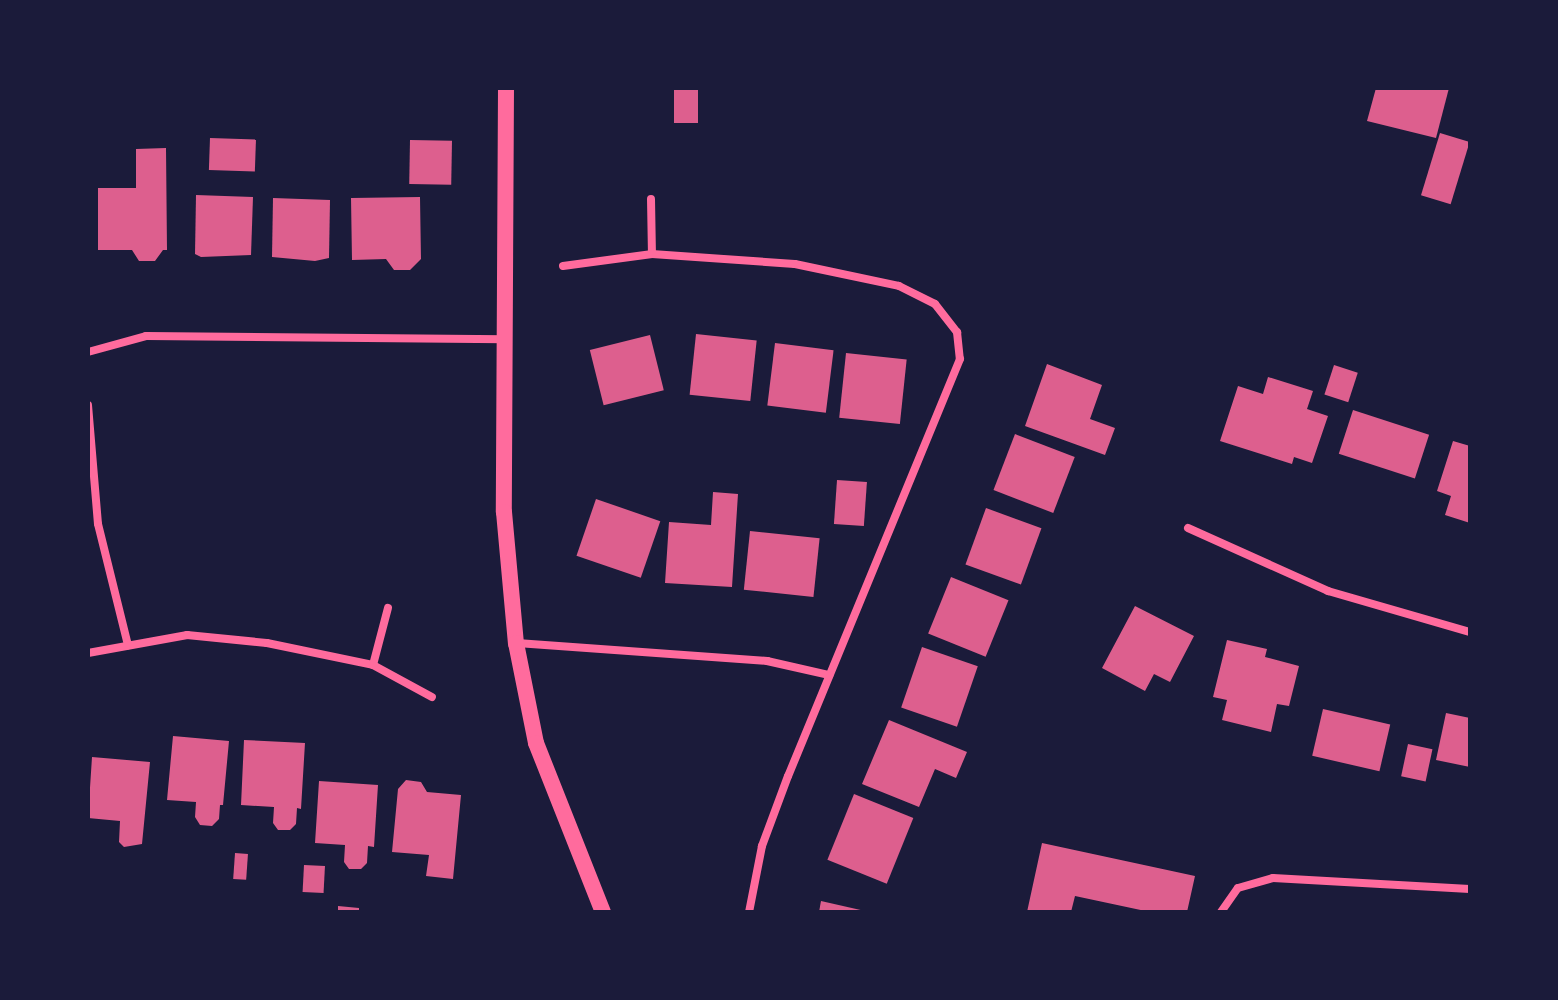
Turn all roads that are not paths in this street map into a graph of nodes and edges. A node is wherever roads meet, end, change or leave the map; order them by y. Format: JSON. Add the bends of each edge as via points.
{"nodes":[{"id":1,"x":506,"y":88,"type":"edge"},
{"id":2,"x":651,"y":199,"type":"dead end"},
{"id":3,"x":652,"y":254,"type":"junction"},
{"id":4,"x":563,"y":266,"type":"dead end"},
{"id":5,"x":506,"y":339,"type":"junction"},
{"id":6,"x":88,"y":352,"type":"edge"},
{"id":7,"x":88,"y":405,"type":"edge"},
{"id":8,"x":1188,"y":528,"type":"dead end"},
{"id":9,"x":388,"y":608,"type":"dead end"},
{"id":10,"x":1470,"y":632,"type":"edge"},
{"id":11,"x":516,"y":643,"type":"junction"},
{"id":12,"x":128,"y":645,"type":"junction"},
{"id":13,"x":88,"y":653,"type":"edge"},
{"id":14,"x":373,"y":665,"type":"junction"},
{"id":15,"x":829,"y":675,"type":"junction"},
{"id":16,"x":432,"y":697,"type":"dead end"},
{"id":17,"x":1470,"y":889,"type":"edge"},
{"id":18,"x":603,"y":912,"type":"edge"},
{"id":19,"x":749,"y":912,"type":"edge"},
{"id":20,"x":1221,"y":912,"type":"edge"}],
"edges":[{"from":1,"to":5,"type":"main road"},
{"from":2,"to":3,"type":"street"},
{"from":3,"to":4,"type":"street"},
{"from":3,"to":15,"type":"street","via":[[795,264],[899,286],[935,304],[957,332],[960,359]]},
{"from":5,"to":6,"type":"street","via":[[146,336]]},
{"from":5,"to":11,"type":"main road","via":[[504,512]]},
{"from":7,"to":12,"type":"street","via":[[98,524]]},
{"from":8,"to":10,"type":"street","via":[[1328,591]]},
{"from":9,"to":14,"type":"street"},
{"from":11,"to":15,"type":"street","via":[[767,661]]},
{"from":11,"to":18,"type":"main road","via":[[536,743]]},
{"from":12,"to":13,"type":"street"},
{"from":12,"to":14,"type":"street","via":[[187,635],[267,643]]},
{"from":14,"to":16,"type":"street"},
{"from":15,"to":19,"type":"street","via":[[762,846]]},
{"from":17,"to":20,"type":"street","via":[[1273,878],[1238,888]]}]}
